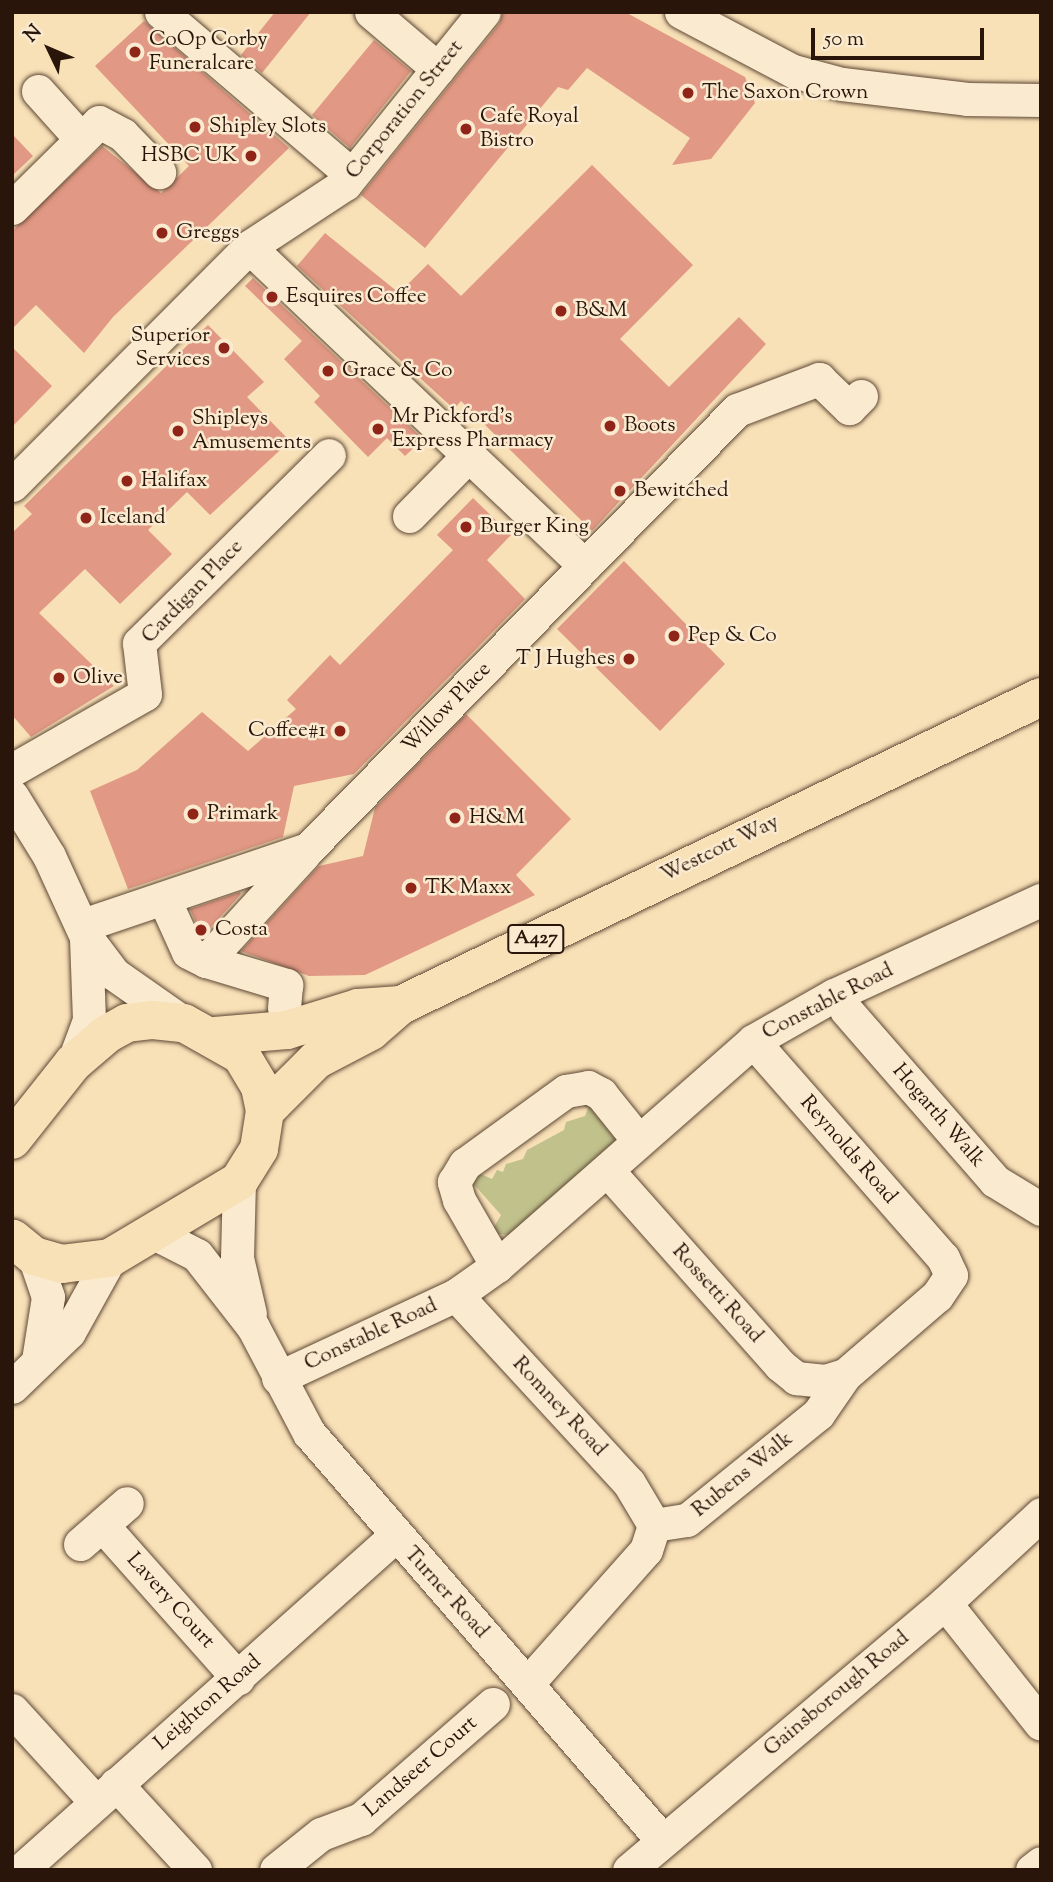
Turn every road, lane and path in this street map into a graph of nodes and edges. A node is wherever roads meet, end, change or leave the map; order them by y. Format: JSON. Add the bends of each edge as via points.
{"nodes":[{"id":1,"x":161,"y":12,"type":"edge"},
{"id":2,"x":371,"y":12,"type":"edge"},
{"id":3,"x":484,"y":12,"type":"edge"},
{"id":4,"x":681,"y":12,"type":"edge"},
{"id":5,"x":438,"y":69,"type":"junction"},
{"id":6,"x":38,"y":91,"type":"dead end"},
{"id":7,"x":1041,"y":100,"type":"edge"},
{"id":8,"x":81,"y":139,"type":"junction"},
{"id":9,"x":159,"y":172,"type":"dead end"},
{"id":10,"x":352,"y":176,"type":"junction"},
{"id":11,"x":12,"y":208,"type":"edge"},
{"id":12,"x":249,"y":247,"type":"junction"},
{"id":13,"x":851,"y":393,"type":"dead end"},
{"id":14,"x":470,"y":454,"type":"junction"},
{"id":15,"x":329,"y":455,"type":"dead end"},
{"id":16,"x":12,"y":485,"type":"edge"},
{"id":17,"x":408,"y":516,"type":"dead end"},
{"id":18,"x":585,"y":566,"type":"junction"},
{"id":19,"x":1041,"y":697,"type":"edge"},
{"id":20,"x":12,"y":770,"type":"edge"},
{"id":21,"x":12,"y":796,"type":"edge"},
{"id":22,"x":308,"y":849,"type":"junction"},
{"id":23,"x":164,"y":899,"type":"junction"},
{"id":24,"x":1041,"y":900,"type":"edge"},
{"id":25,"x":89,"y":930,"type":"junction"},
{"id":26,"x":206,"y":961,"type":"junction"},
{"id":27,"x":401,"y":1004,"type":"junction"},
{"id":28,"x":284,"y":1008,"type":"dead end"},
{"id":29,"x":846,"y":1010,"type":"dead end"},
{"id":30,"x":199,"y":1030,"type":"junction"},
{"id":31,"x":753,"y":1041,"type":"junction"},
{"id":32,"x":73,"y":1063,"type":"junction"},
{"id":33,"x":265,"y":1111,"type":"junction"},
{"id":34,"x":12,"y":1140,"type":"edge"},
{"id":35,"x":638,"y":1140,"type":"junction"},
{"id":36,"x":607,"y":1170,"type":"junction"},
{"id":37,"x":239,"y":1181,"type":"junction"},
{"id":38,"x":1041,"y":1209,"type":"edge"},
{"id":39,"x":154,"y":1233,"type":"junction"},
{"id":40,"x":19,"y":1246,"type":"edge"},
{"id":41,"x":110,"y":1258,"type":"junction"},
{"id":42,"x":943,"y":1258,"type":"joint"},
{"id":43,"x":497,"y":1266,"type":"junction"},
{"id":44,"x":456,"y":1295,"type":"junction"},
{"id":45,"x":253,"y":1327,"type":"junction"},
{"id":46,"x":38,"y":1360,"type":"junction"},
{"id":47,"x":845,"y":1375,"type":"junction"},
{"id":48,"x":278,"y":1378,"type":"junction"},
{"id":49,"x":12,"y":1387,"type":"edge"},
{"id":50,"x":128,"y":1503,"type":"dead end"},
{"id":51,"x":1041,"y":1514,"type":"edge"},
{"id":52,"x":654,"y":1525,"type":"junction"},
{"id":53,"x":395,"y":1536,"type":"junction"},
{"id":54,"x":945,"y":1603,"type":"junction"},
{"id":55,"x":238,"y":1678,"type":"junction"},
{"id":56,"x":527,"y":1684,"type":"junction"},
{"id":57,"x":12,"y":1710,"type":"edge"},
{"id":58,"x":473,"y":1711,"type":"dead end"},
{"id":59,"x":1038,"y":1716,"type":"edge"},
{"id":60,"x":105,"y":1792,"type":"junction"},
{"id":61,"x":663,"y":1841,"type":"junction"},
{"id":62,"x":1041,"y":1863,"type":"edge"},
{"id":63,"x":289,"y":1866,"type":"edge"},
{"id":64,"x":21,"y":1870,"type":"edge"},
{"id":65,"x":195,"y":1870,"type":"edge"},
{"id":66,"x":629,"y":1870,"type":"edge"},
{"id":67,"x":1032,"y":1870,"type":"edge"}],
"edges":[{"from":1,"to":10,"type":"street"},
{"from":2,"to":5,"type":"street"},
{"from":3,"to":5,"type":"street","name":"Corporation Street"},
{"from":4,"to":7,"type":"street","via":[[793,71],[842,84],[967,99]]},
{"from":5,"to":10,"type":"street","name":"Corporation Street"},
{"from":6,"to":8,"type":"street"},
{"from":8,"to":9,"type":"street","via":[[99,122],[123,135]]},
{"from":8,"to":11,"type":"street"},
{"from":10,"to":12,"type":"street","name":"Corporation Street"},
{"from":12,"to":14,"type":"street"},
{"from":12,"to":16,"type":"street","name":"Corporation Street"},
{"from":13,"to":18,"type":"street","name":"Willow Place","via":[[820,379],[737,410]]},
{"from":14,"to":17,"type":"street"},
{"from":14,"to":18,"type":"street"},
{"from":15,"to":20,"type":"street","name":"Cardigan Place","via":[[139,643],[145,694]]},
{"from":18,"to":22,"type":"street","name":"Willow Place"},
{"from":19,"to":27,"type":"highway","name":"Westcott Way","number":"A427"},
{"from":21,"to":25,"type":"street"},
{"from":22,"to":23,"type":"street","name":"Willow Place"},
{"from":22,"to":26,"type":"street","name":"Willow Place"},
{"from":23,"to":25,"type":"street","name":"Willow Place"},
{"from":23,"to":26,"type":"street","via":[[188,952]]},
{"from":24,"to":31,"type":"street","name":"Constable Road","via":[[834,995]]},
{"from":25,"to":30,"type":"street","via":[[114,974]]},
{"from":25,"to":32,"type":"street","via":[[89,1020]]},
{"from":26,"to":28,"type":"street","via":[[286,985]]},
{"from":27,"to":30,"type":"highway","name":"Westcott Way","number":"A427","via":[[358,1008],[287,1030]]},
{"from":27,"to":33,"type":"highway","name":"Westcott Way","number":"A427","via":[[371,1031],[302,1071]]},
{"from":29,"to":38,"type":"street","name":"Hogarth Walk","via":[[881,1032],[995,1181]]},
{"from":30,"to":32,"type":"highway","name":"Westcott Way","via":[[127,1023]]},
{"from":30,"to":33,"type":"highway","via":[[242,1055],[252,1070]]},
{"from":31,"to":35,"type":"street","name":"Constable Road"},
{"from":31,"to":42,"type":"street","name":"Reynolds Road"},
{"from":32,"to":34,"type":"highway","name":"Westcott Way"},
{"from":33,"to":37,"type":"highway","via":[[259,1149]]},
{"from":35,"to":36,"type":"street","name":"Constable Road"},
{"from":35,"to":43,"type":"street","via":[[601,1094],[588,1087],[566,1091],[465,1164],[454,1182],[459,1200]]},
{"from":36,"to":43,"type":"street","name":"Constable Road"},
{"from":36,"to":47,"type":"street","name":"Rossetti Road","via":[[780,1365],[809,1380]]},
{"from":37,"to":39,"type":"highway"},
{"from":37,"to":45,"type":"street","name":"Turner Road","via":[[237,1258]]},
{"from":39,"to":41,"type":"highway"},
{"from":39,"to":45,"type":"street","name":"Turner Road","via":[[197,1255]]},
{"from":40,"to":41,"type":"highway","via":[[62,1264]]},
{"from":40,"to":46,"type":"street","via":[[48,1297]]},
{"from":41,"to":46,"type":"street","via":[[69,1332]]},
{"from":42,"to":47,"type":"street","name":"Rubens Walk","via":[[951,1275],[937,1296]]},
{"from":43,"to":44,"type":"street","name":"Constable Road"},
{"from":44,"to":48,"type":"street","name":"Constable Road"},
{"from":44,"to":52,"type":"street","name":"Romney Road","via":[[629,1483]]},
{"from":45,"to":48,"type":"street","name":"Turner Road"},
{"from":46,"to":49,"type":"street"},
{"from":47,"to":52,"type":"street","name":"Rubens Walk","via":[[818,1415],[687,1520]]},
{"from":48,"to":53,"type":"street","name":"Turner Road","via":[[309,1433]]},
{"from":50,"to":55,"type":"street","name":"Lavery Court","via":[[91,1535]]},
{"from":51,"to":54,"type":"street","name":"Gainsborough Road"},
{"from":52,"to":56,"type":"street","via":[[646,1550]]},
{"from":53,"to":55,"type":"street","name":"Leighton Road"},
{"from":53,"to":56,"type":"street","name":"Turner Road"},
{"from":54,"to":59,"type":"street"},
{"from":54,"to":61,"type":"street","name":"Gainsborough Road"},
{"from":55,"to":60,"type":"street","name":"Leighton Road"},
{"from":56,"to":61,"type":"street","name":"Turner Road"},
{"from":57,"to":60,"type":"street"},
{"from":58,"to":63,"type":"street","name":"Landseer Court","via":[[361,1819],[338,1825]]},
{"from":60,"to":64,"type":"street","name":"Leighton Road"},
{"from":60,"to":65,"type":"street"},
{"from":61,"to":66,"type":"street","name":"Gainsborough Road"},
{"from":62,"to":67,"type":"street"}]}
